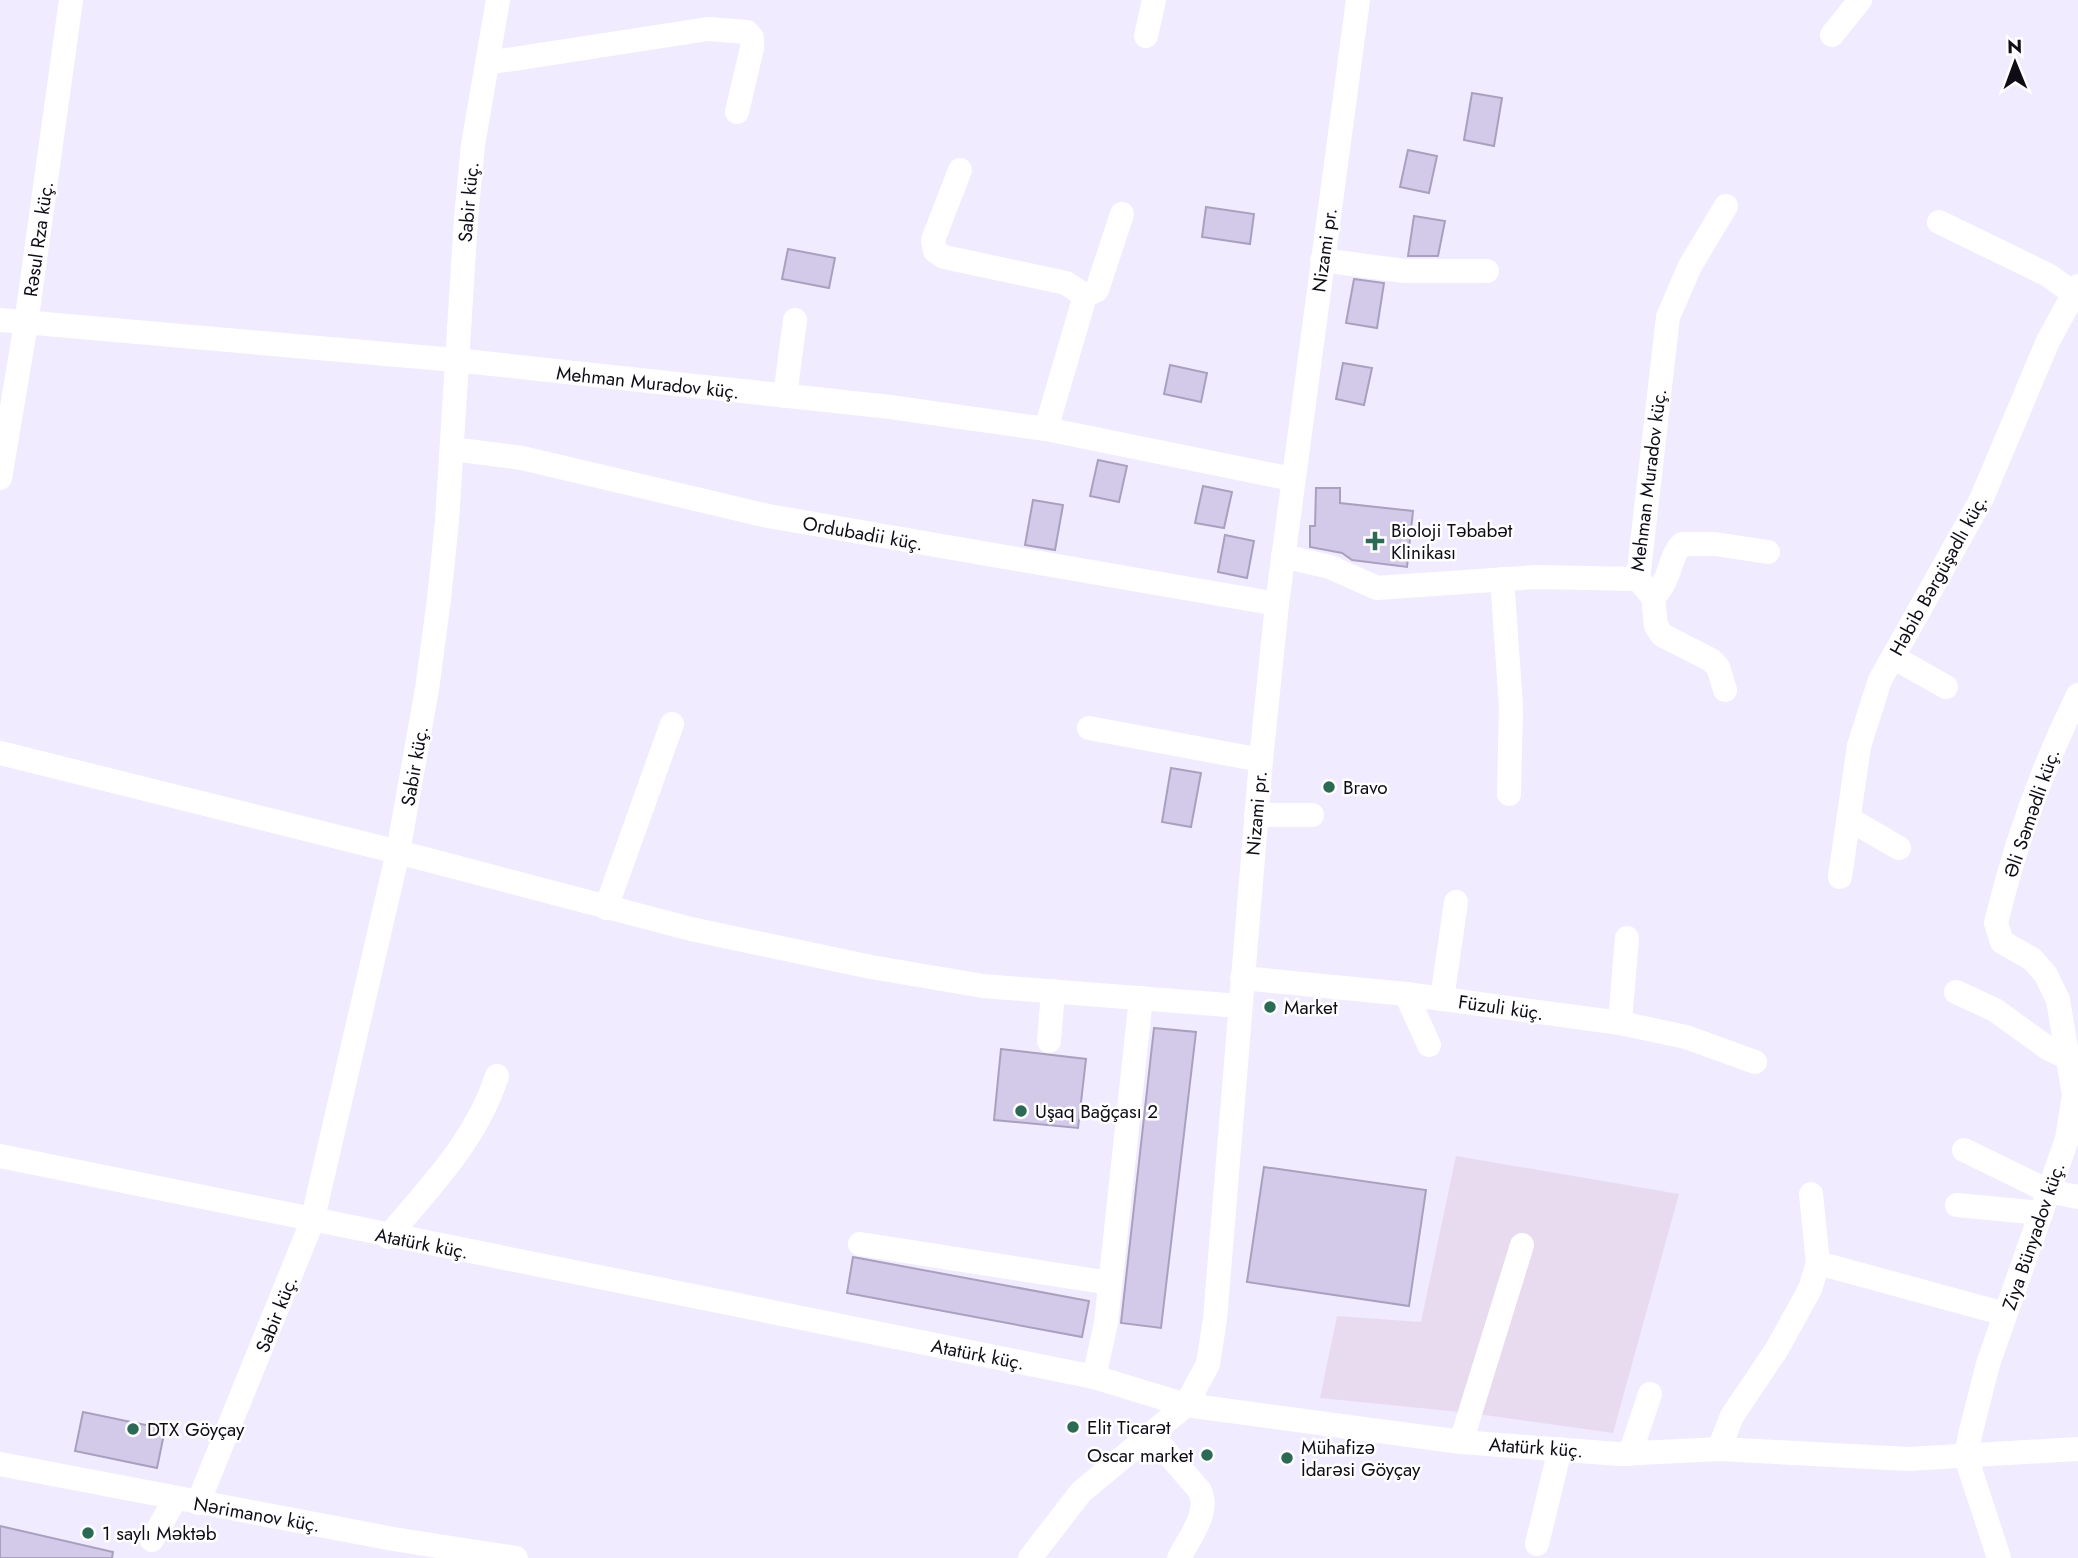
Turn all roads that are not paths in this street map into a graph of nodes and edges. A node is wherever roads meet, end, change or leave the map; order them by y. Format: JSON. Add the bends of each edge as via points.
{"nodes":[{"id":1,"x":71,"y":0,"type":"edge"},
{"id":2,"x":498,"y":0,"type":"edge"},
{"id":3,"x":1154,"y":0,"type":"edge"},
{"id":4,"x":1358,"y":0,"type":"edge"},
{"id":5,"x":1860,"y":0,"type":"edge"},
{"id":6,"x":1832,"y":35,"type":"dead end"},
{"id":7,"x":1146,"y":36,"type":"dead end"},
{"id":8,"x":487,"y":62,"type":"junction"},
{"id":9,"x":737,"y":112,"type":"dead end"},
{"id":10,"x":960,"y":170,"type":"dead end"},
{"id":11,"x":1726,"y":205,"type":"dead end"},
{"id":12,"x":1122,"y":214,"type":"dead end"},
{"id":13,"x":1939,"y":222,"type":"dead end"},
{"id":14,"x":1322,"y":261,"type":"junction"},
{"id":15,"x":1487,"y":271,"type":"dead end"},
{"id":16,"x":2076,"y":289,"type":"edge"},
{"id":17,"x":1085,"y":296,"type":"junction"},
{"id":18,"x":0,"y":320,"type":"edge"},
{"id":19,"x":794,"y":320,"type":"dead end"},
{"id":20,"x":26,"y":324,"type":"junction"},
{"id":21,"x":455,"y":360,"type":"junction"},
{"id":22,"x":785,"y":396,"type":"junction"},
{"id":23,"x":1046,"y":429,"type":"junction"},
{"id":24,"x":452,"y":449,"type":"junction"},
{"id":25,"x":0,"y":478,"type":"edge"},
{"id":26,"x":1292,"y":479,"type":"junction"},
{"id":27,"x":1768,"y":551,"type":"dead end"},
{"id":28,"x":1283,"y":556,"type":"junction"},
{"id":29,"x":1502,"y":579,"type":"junction"},
{"id":30,"x":1646,"y":588,"type":"junction"},
{"id":31,"x":1277,"y":604,"type":"junction"},
{"id":32,"x":1893,"y":657,"type":"junction"},
{"id":33,"x":1946,"y":687,"type":"dead end"},
{"id":34,"x":1725,"y":690,"type":"dead end"},
{"id":35,"x":2078,"y":695,"type":"edge"},
{"id":36,"x":672,"y":724,"type":"dead end"},
{"id":37,"x":1089,"y":728,"type":"dead end"},
{"id":38,"x":0,"y":753,"type":"edge"},
{"id":39,"x":1261,"y":760,"type":"junction"},
{"id":40,"x":1509,"y":794,"type":"dead end"},
{"id":41,"x":1256,"y":815,"type":"junction"},
{"id":42,"x":1312,"y":815,"type":"dead end"},
{"id":43,"x":1849,"y":819,"type":"junction"},
{"id":44,"x":1899,"y":848,"type":"dead end"},
{"id":45,"x":398,"y":852,"type":"junction"},
{"id":46,"x":1840,"y":877,"type":"dead end"},
{"id":47,"x":1456,"y":902,"type":"dead end"},
{"id":48,"x":606,"y":908,"type":"junction"},
{"id":49,"x":1997,"y":934,"type":"joint"},
{"id":50,"x":1627,"y":938,"type":"dead end"},
{"id":51,"x":1242,"y":978,"type":"junction"},
{"id":52,"x":1053,"y":991,"type":"junction"},
{"id":53,"x":1956,"y":992,"type":"dead end"},
{"id":54,"x":1406,"y":994,"type":"junction"},
{"id":55,"x":1141,"y":998,"type":"junction"},
{"id":56,"x":1443,"y":999,"type":"junction"},
{"id":57,"x":1240,"y":1006,"type":"junction"},
{"id":58,"x":1620,"y":1023,"type":"junction"},
{"id":59,"x":1049,"y":1041,"type":"dead end"},
{"id":60,"x":1429,"y":1045,"type":"dead end"},
{"id":61,"x":2069,"y":1058,"type":"junction"},
{"id":62,"x":1755,"y":1062,"type":"dead end"},
{"id":63,"x":497,"y":1076,"type":"dead end"},
{"id":64,"x":1964,"y":1150,"type":"dead end"},
{"id":65,"x":0,"y":1156,"type":"edge"},
{"id":66,"x":1811,"y":1194,"type":"dead end"},
{"id":67,"x":2078,"y":1197,"type":"edge"},
{"id":68,"x":2044,"y":1202,"type":"junction"},
{"id":69,"x":1957,"y":1205,"type":"dead end"},
{"id":70,"x":312,"y":1222,"type":"junction"},
{"id":71,"x":388,"y":1237,"type":"junction"},
{"id":72,"x":860,"y":1244,"type":"dead end"},
{"id":73,"x":1522,"y":1245,"type":"dead end"},
{"id":74,"x":1818,"y":1263,"type":"junction"},
{"id":75,"x":1110,"y":1283,"type":"junction"},
{"id":76,"x":2005,"y":1314,"type":"junction"},
{"id":77,"x":1094,"y":1377,"type":"junction"},
{"id":78,"x":1650,"y":1394,"type":"dead end"},
{"id":79,"x":1186,"y":1405,"type":"junction"},
{"id":80,"x":1152,"y":1435,"type":"junction"},
{"id":81,"x":1461,"y":1441,"type":"junction"},
{"id":82,"x":1560,"y":1449,"type":"junction"},
{"id":83,"x":1718,"y":1449,"type":"junction"},
{"id":84,"x":2078,"y":1449,"type":"edge"},
{"id":85,"x":1630,"y":1454,"type":"junction"},
{"id":86,"x":1966,"y":1457,"type":"junction"},
{"id":87,"x":0,"y":1464,"type":"edge"},
{"id":88,"x":186,"y":1501,"type":"junction"},
{"id":89,"x":152,"y":1540,"type":"dead end"},
{"id":90,"x":1537,"y":1544,"type":"dead end"},
{"id":91,"x":385,"y":1548,"type":"edge"},
{"id":92,"x":516,"y":1558,"type":"edge"},
{"id":93,"x":1030,"y":1558,"type":"edge"},
{"id":94,"x":1179,"y":1558,"type":"edge"},
{"id":95,"x":1999,"y":1558,"type":"edge"}],
"edges":[{"from":1,"to":20,"type":"street","name":"Rəsul Rza küç."},
{"from":2,"to":8,"type":"street","name":"Sabir küç."},
{"from":3,"to":7,"type":"street"},
{"from":4,"to":14,"type":"street","name":"Nizami pr."},
{"from":5,"to":6,"type":"street"},
{"from":8,"to":9,"type":"street","via":[[708,29],[747,32],[752,48]]},
{"from":8,"to":21,"type":"street","name":"Sabir küç.","via":[[473,145]]},
{"from":10,"to":17,"type":"street","via":[[933,240],[935,251],[944,257],[1066,283]]},
{"from":11,"to":30,"type":"street","name":"Mehman Muradov küç.","via":[[1690,266],[1668,317]]},
{"from":12,"to":17,"type":"street","via":[[1104,277],[1097,290]]},
{"from":13,"to":16,"type":"street"},
{"from":14,"to":15,"type":"street","via":[[1404,271]]},
{"from":14,"to":26,"type":"street","name":"Nizami pr."},
{"from":16,"to":32,"type":"street","name":"Həbib Bərgüşadlı küç.","via":[[2048,341],[1980,500]]},
{"from":17,"to":23,"type":"street"},
{"from":18,"to":20,"type":"street","name":"Mehman Muradov küç."},
{"from":19,"to":22,"type":"street"},
{"from":20,"to":21,"type":"street","name":"Mehman Muradov küç."},
{"from":20,"to":25,"type":"street","name":"Rəsul Rza küç."},
{"from":21,"to":22,"type":"street","name":"Mehman Muradov küç."},
{"from":21,"to":24,"type":"street","name":"Sabir küç."},
{"from":22,"to":23,"type":"street","name":"Mehman Muradov küç."},
{"from":23,"to":26,"type":"street","name":"Mehman Muradov küç."},
{"from":24,"to":31,"type":"street","name":"Ordubadii küç.","via":[[522,458],[768,516]]},
{"from":24,"to":45,"type":"street","name":"Sabir küç.","via":[[427,689]]},
{"from":26,"to":28,"type":"street","name":"Nizami pr."},
{"from":27,"to":30,"type":"street","via":[[1682,544],[1675,551],[1663,587]]},
{"from":28,"to":29,"type":"street","name":"Mehman Muradov küç.","via":[[1330,567],[1377,589]]},
{"from":28,"to":31,"type":"street","name":"Nizami pr."},
{"from":29,"to":30,"type":"street","name":"Mehman Muradov küç.","via":[[1574,576]]},
{"from":29,"to":40,"type":"street","via":[[1511,706]]},
{"from":30,"to":34,"type":"street","via":[[1662,635],[1711,660]]},
{"from":31,"to":39,"type":"street","name":"Nizami pr."},
{"from":32,"to":33,"type":"street"},
{"from":32,"to":43,"type":"street","name":"Həbib Bərgüşadlı küç.","via":[[1880,680],[1859,746]]},
{"from":35,"to":49,"type":"street","name":"Əli Səmədli küç.","via":[[2035,793],[2002,898]]},
{"from":36,"to":48,"type":"street"},
{"from":37,"to":39,"type":"street"},
{"from":38,"to":45,"type":"street"},
{"from":39,"to":41,"type":"street","name":"Nizami pr."},
{"from":41,"to":42,"type":"street"},
{"from":41,"to":51,"type":"street","name":"Nizami pr."},
{"from":43,"to":44,"type":"street"},
{"from":43,"to":46,"type":"street","name":"Həbib Bərgüşadlı küç."},
{"from":45,"to":48,"type":"street"},
{"from":45,"to":70,"type":"street","name":"Sabir küç."},
{"from":47,"to":56,"type":"street"},
{"from":48,"to":52,"type":"street","via":[[908,974]]},
{"from":49,"to":61,"type":"street","name":"Ziya Bünyadov küç.","via":[[2046,975],[2058,1000]]},
{"from":50,"to":58,"type":"street"},
{"from":51,"to":54,"type":"street","name":"Füzuli küç."},
{"from":51,"to":57,"type":"street","name":"Nizami pr."},
{"from":52,"to":55,"type":"street"},
{"from":52,"to":59,"type":"street"},
{"from":53,"to":61,"type":"street","via":[[1995,1010]]},
{"from":54,"to":56,"type":"street","name":"Füzuli küç."},
{"from":54,"to":60,"type":"street"},
{"from":55,"to":57,"type":"street"},
{"from":55,"to":75,"type":"street"},
{"from":56,"to":58,"type":"street","name":"Füzuli küç."},
{"from":57,"to":79,"type":"street","name":"Nizami pr.","via":[[1215,1319],[1208,1364]]},
{"from":58,"to":62,"type":"street","name":"Füzuli küç.","via":[[1686,1037]]},
{"from":61,"to":68,"type":"street","name":"Ziya Bünyadov küç.","via":[[2073,1114]]},
{"from":63,"to":71,"type":"street","via":[[469,1139]]},
{"from":64,"to":68,"type":"street"},
{"from":65,"to":70,"type":"street","name":"Atatürk küç."},
{"from":66,"to":74,"type":"street"},
{"from":67,"to":68,"type":"street"},
{"from":68,"to":69,"type":"street"},
{"from":68,"to":76,"type":"street","name":"Ziya Bünyadov küç."},
{"from":70,"to":71,"type":"street","name":"Atatürk küç."},
{"from":70,"to":88,"type":"street","name":"Sabir küç."},
{"from":71,"to":77,"type":"street","name":"Atatürk küç."},
{"from":72,"to":75,"type":"street"},
{"from":73,"to":81,"type":"street"},
{"from":74,"to":76,"type":"street"},
{"from":74,"to":83,"type":"street","via":[[1810,1289],[1732,1416]]},
{"from":75,"to":77,"type":"street"},
{"from":76,"to":86,"type":"street","name":"Ziya Bünyadov küç."},
{"from":77,"to":79,"type":"street","name":"Atatürk küç."},
{"from":78,"to":85,"type":"street"},
{"from":79,"to":80,"type":"street","name":"Nizami pr."},
{"from":79,"to":81,"type":"street","name":"Atatürk küç."},
{"from":80,"to":93,"type":"street","name":"Nizami pr.","via":[[1081,1492]]},
{"from":80,"to":94,"type":"street","via":[[1204,1501],[1202,1515]]},
{"from":81,"to":82,"type":"street","name":"Atatürk küç."},
{"from":82,"to":85,"type":"street","name":"Atatürk küç."},
{"from":82,"to":90,"type":"street"},
{"from":83,"to":85,"type":"street","name":"Atatürk küç."},
{"from":83,"to":86,"type":"street","name":"Atatürk küç.","via":[[1908,1459]]},
{"from":84,"to":86,"type":"street","name":"Atatürk küç."},
{"from":86,"to":95,"type":"street"},
{"from":87,"to":88,"type":"street","name":"Nərimanov küç."},
{"from":88,"to":89,"type":"street","name":"Sabir küç."},
{"from":88,"to":91,"type":"street","name":"Nərimanov küç."},
{"from":91,"to":92,"type":"street","name":"Nərimanov küç."}]}
